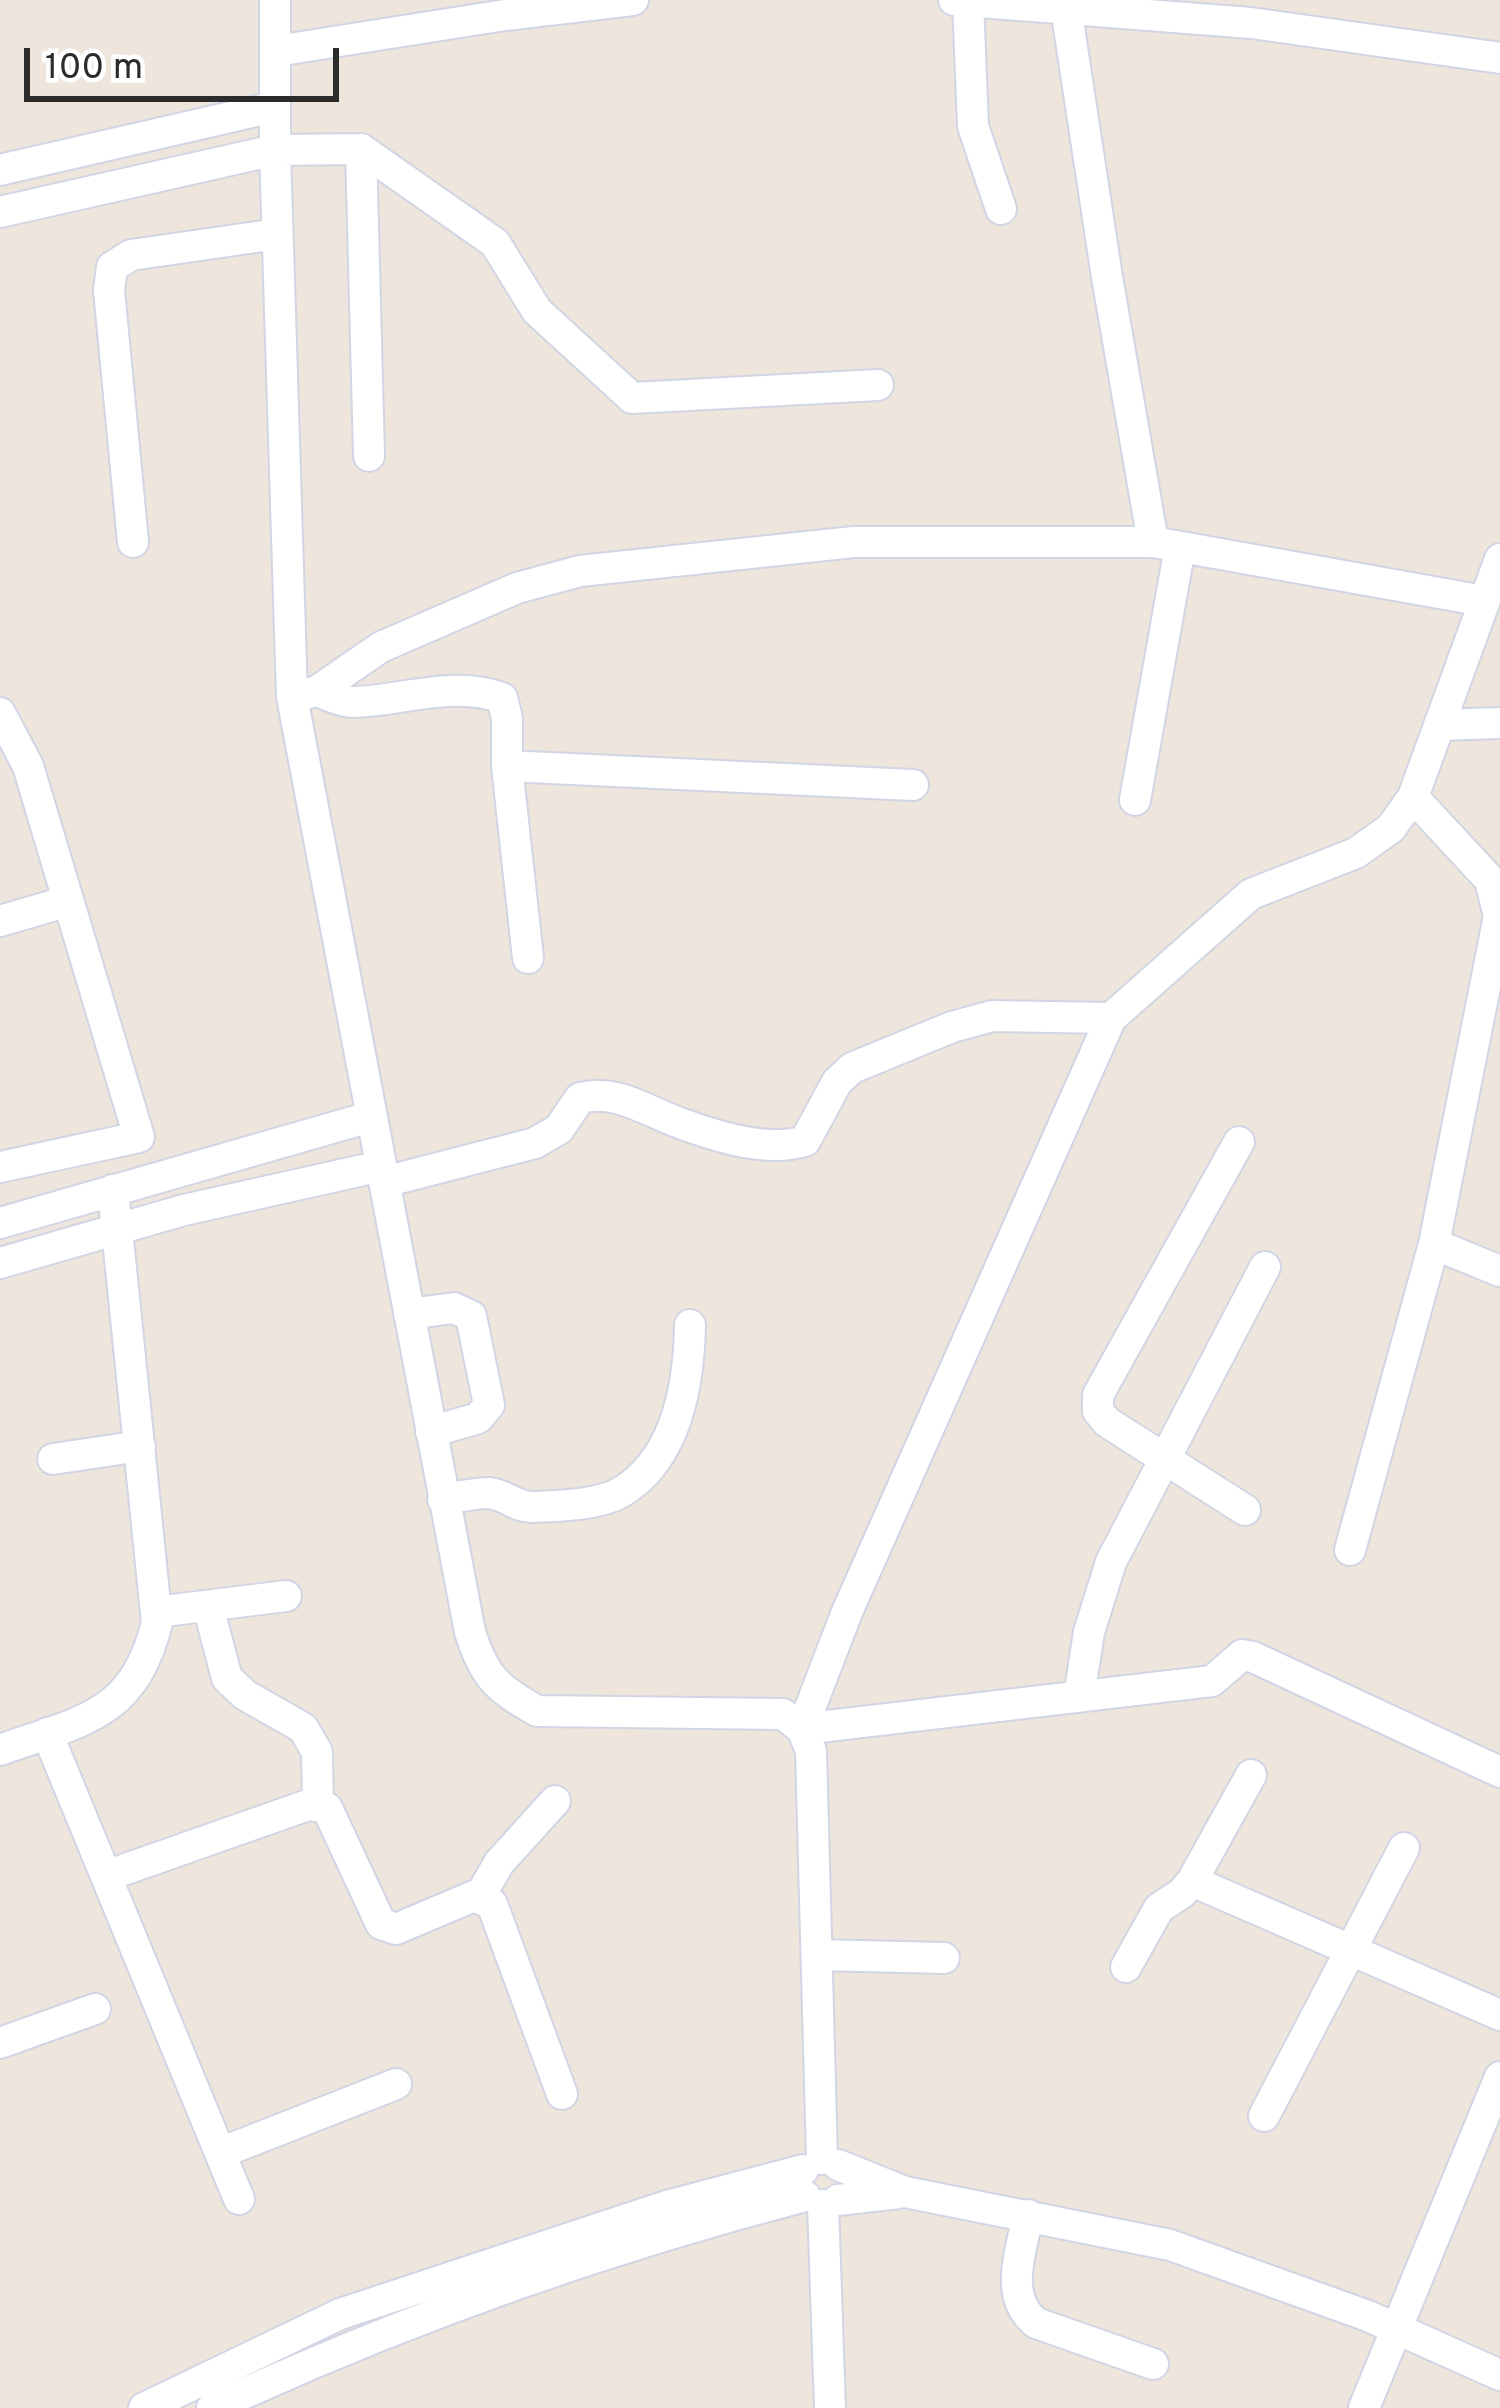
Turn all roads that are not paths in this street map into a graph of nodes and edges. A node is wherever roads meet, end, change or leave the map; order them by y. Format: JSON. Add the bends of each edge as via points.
{"nodes":[{"id":1,"x":275,"y":0,"type":"edge"},
{"id":2,"x":633,"y":0,"type":"edge"},
{"id":3,"x":954,"y":0,"type":"edge"},
{"id":4,"x":968,"y":1,"type":"edge"},
{"id":5,"x":1066,"y":8,"type":"junction"},
{"id":6,"x":1253,"y":12,"type":"edge"},
{"id":7,"x":276,"y":51,"type":"junction"},
{"id":8,"x":1500,"y":58,"type":"edge"},
{"id":9,"x":274,"y":107,"type":"junction"},
{"id":10,"x":361,"y":149,"type":"junction"},
{"id":11,"x":274,"y":150,"type":"junction"},
{"id":12,"x":0,"y":170,"type":"edge"},
{"id":13,"x":1001,"y":209,"type":"dead end"},
{"id":14,"x":0,"y":212,"type":"edge"},
{"id":15,"x":277,"y":234,"type":"junction"},
{"id":16,"x":878,"y":385,"type":"dead end"},
{"id":17,"x":370,"y":456,"type":"dead end"},
{"id":18,"x":133,"y":542,"type":"dead end"},
{"id":19,"x":1167,"y":544,"type":"junction"},
{"id":20,"x":1500,"y":559,"type":"edge"},
{"id":21,"x":1484,"y":601,"type":"junction"},
{"id":22,"x":304,"y":694,"type":"junction"},
{"id":23,"x":0,"y":713,"type":"edge"},
{"id":24,"x":1500,"y":723,"type":"edge"},
{"id":25,"x":1439,"y":725,"type":"junction"},
{"id":26,"x":507,"y":766,"type":"junction"},
{"id":27,"x":913,"y":784,"type":"dead end"},
{"id":28,"x":1413,"y":796,"type":"junction"},
{"id":29,"x":1135,"y":800,"type":"dead end"},
{"id":30,"x":65,"y":902,"type":"junction"},
{"id":31,"x":0,"y":921,"type":"edge"},
{"id":32,"x":528,"y":958,"type":"dead end"},
{"id":33,"x":1111,"y":1018,"type":"junction"},
{"id":34,"x":370,"y":1118,"type":"junction"},
{"id":35,"x":1239,"y":1142,"type":"dead end"},
{"id":36,"x":0,"y":1167,"type":"edge"},
{"id":37,"x":383,"y":1174,"type":"junction"},
{"id":38,"x":113,"y":1190,"type":"junction"},
{"id":39,"x":0,"y":1223,"type":"edge"},
{"id":40,"x":118,"y":1229,"type":"junction"},
{"id":41,"x":1434,"y":1244,"type":"junction"},
{"id":42,"x":0,"y":1263,"type":"edge"},
{"id":43,"x":1264,"y":1267,"type":"dead end"},
{"id":44,"x":1500,"y":1271,"type":"edge"},
{"id":45,"x":409,"y":1314,"type":"junction"},
{"id":46,"x":690,"y":1325,"type":"dead end"},
{"id":47,"x":431,"y":1432,"type":"junction"},
{"id":48,"x":140,"y":1446,"type":"junction"},
{"id":49,"x":1164,"y":1458,"type":"junction"},
{"id":50,"x":53,"y":1459,"type":"dead end"},
{"id":51,"x":443,"y":1498,"type":"junction"},
{"id":52,"x":1245,"y":1510,"type":"dead end"},
{"id":53,"x":1350,"y":1550,"type":"dead end"},
{"id":54,"x":286,"y":1596,"type":"dead end"},
{"id":55,"x":208,"y":1606,"type":"junction"},
{"id":56,"x":156,"y":1612,"type":"junction"},
{"id":57,"x":1079,"y":1697,"type":"junction"},
{"id":58,"x":802,"y":1729,"type":"junction"},
{"id":59,"x":47,"y":1733,"type":"junction"},
{"id":60,"x":0,"y":1750,"type":"edge"},
{"id":61,"x":1500,"y":1772,"type":"edge"},
{"id":62,"x":1251,"y":1774,"type":"dead end"},
{"id":63,"x":555,"y":1801,"type":"dead end"},
{"id":64,"x":318,"y":1804,"type":"junction"},
{"id":65,"x":1404,"y":1848,"type":"dead end"},
{"id":66,"x":106,"y":1876,"type":"junction"},
{"id":67,"x":1192,"y":1882,"type":"junction"},
{"id":68,"x":480,"y":1896,"type":"junction"},
{"id":69,"x":1350,"y":1950,"type":"junction"},
{"id":70,"x":817,"y":1954,"type":"junction"},
{"id":71,"x":944,"y":1958,"type":"dead end"},
{"id":72,"x":1126,"y":1967,"type":"dead end"},
{"id":73,"x":95,"y":2009,"type":"dead end"},
{"id":74,"x":1500,"y":2015,"type":"edge"},
{"id":75,"x":0,"y":2043,"type":"edge"},
{"id":76,"x":1500,"y":2077,"type":"edge"},
{"id":77,"x":396,"y":2084,"type":"dead end"},
{"id":78,"x":562,"y":2094,"type":"dead end"},
{"id":79,"x":1264,"y":2116,"type":"dead end"},
{"id":80,"x":220,"y":2153,"type":"junction"},
{"id":81,"x":822,"y":2183,"type":"junction"},
{"id":82,"x":239,"y":2198,"type":"dead end"},
{"id":83,"x":1028,"y":2215,"type":"junction"},
{"id":84,"x":1398,"y":2330,"type":"junction"},
{"id":85,"x":1153,"y":2365,"type":"dead end"},
{"id":86,"x":1500,"y":2375,"type":"edge"},
{"id":87,"x":144,"y":2408,"type":"edge"},
{"id":88,"x":212,"y":2408,"type":"edge"},
{"id":89,"x":830,"y":2408,"type":"edge"},
{"id":90,"x":1364,"y":2408,"type":"edge"}],
"edges":[{"from":1,"to":7,"type":"street"},
{"from":2,"to":7,"type":"street"},
{"from":3,"to":4,"type":"street"},
{"from":4,"to":5,"type":"street"},
{"from":4,"to":13,"type":"street","via":[[973,126]]},
{"from":5,"to":6,"type":"street"},
{"from":5,"to":19,"type":"street"},
{"from":6,"to":8,"type":"street"},
{"from":7,"to":9,"type":"street"},
{"from":9,"to":11,"type":"street"},
{"from":9,"to":12,"type":"street"},
{"from":10,"to":11,"type":"street"},
{"from":10,"to":16,"type":"street","via":[[495,243],[537,310],[632,398]]},
{"from":10,"to":17,"type":"street"},
{"from":11,"to":14,"type":"street"},
{"from":11,"to":15,"type":"street"},
{"from":15,"to":18,"type":"street","via":[[131,255],[112,267]]},
{"from":15,"to":22,"type":"street"},
{"from":19,"to":21,"type":"street"},
{"from":19,"to":22,"type":"street","via":[[854,542],[580,571],[517,588],[400,638]]},
{"from":19,"to":29,"type":"street"},
{"from":20,"to":21,"type":"street"},
{"from":21,"to":25,"type":"street"},
{"from":22,"to":26,"type":"street","via":[[348,703],[482,690],[502,698]]},
{"from":22,"to":34,"type":"street"},
{"from":23,"to":30,"type":"street","via":[[28,766]]},
{"from":24,"to":25,"type":"street"},
{"from":25,"to":28,"type":"street"},
{"from":26,"to":27,"type":"street"},
{"from":26,"to":32,"type":"street"},
{"from":28,"to":33,"type":"street","via":[[1391,828],[1356,853],[1252,895]]},
{"from":28,"to":41,"type":"street","via":[[1490,880],[1499,916]]},
{"from":30,"to":31,"type":"street"},
{"from":30,"to":36,"type":"street","via":[[139,1137]]},
{"from":33,"to":37,"type":"street","via":[[992,1016],[952,1028],[853,1068],[805,1141],[794,1144],[741,1140],[592,1095],[535,1143]]},
{"from":33,"to":58,"type":"street"},
{"from":34,"to":37,"type":"street"},
{"from":34,"to":38,"type":"street"},
{"from":35,"to":49,"type":"street","via":[[1098,1395],[1106,1422]]},
{"from":37,"to":40,"type":"street"},
{"from":37,"to":45,"type":"street"},
{"from":38,"to":39,"type":"street"},
{"from":38,"to":40,"type":"street"},
{"from":40,"to":42,"type":"street"},
{"from":40,"to":48,"type":"street"},
{"from":41,"to":44,"type":"street"},
{"from":41,"to":53,"type":"street"},
{"from":43,"to":49,"type":"street"},
{"from":45,"to":47,"type":"street"},
{"from":45,"to":47,"type":"street","via":[[454,1308],[471,1316],[489,1405],[478,1418]]},
{"from":46,"to":51,"type":"street","via":[[678,1414],[624,1491],[528,1508],[491,1493]]},
{"from":47,"to":51,"type":"street"},
{"from":48,"to":50,"type":"street"},
{"from":48,"to":56,"type":"street"},
{"from":49,"to":52,"type":"street"},
{"from":49,"to":57,"type":"street","via":[[1098,1596]]},
{"from":51,"to":58,"type":"street","via":[[478,1657],[509,1696],[536,1711],[783,1714]]},
{"from":54,"to":55,"type":"street"},
{"from":55,"to":56,"type":"street"},
{"from":55,"to":64,"type":"street","via":[[227,1678],[303,1729],[317,1752]]},
{"from":56,"to":59,"type":"street","via":[[147,1664],[125,1694]]},
{"from":57,"to":58,"type":"street"},
{"from":57,"to":61,"type":"street","via":[[1212,1681],[1242,1655]]},
{"from":58,"to":70,"type":"street","via":[[811,1751]]},
{"from":59,"to":60,"type":"street"},
{"from":59,"to":66,"type":"street"},
{"from":62,"to":67,"type":"street"},
{"from":63,"to":68,"type":"street","via":[[499,1862]]},
{"from":64,"to":66,"type":"street"},
{"from":64,"to":68,"type":"street","via":[[327,1808],[381,1924],[396,1929]]},
{"from":65,"to":69,"type":"street"},
{"from":66,"to":80,"type":"street"},
{"from":67,"to":69,"type":"street"},
{"from":67,"to":72,"type":"street","via":[[1159,1908]]},
{"from":68,"to":78,"type":"street","via":[[492,1904]]},
{"from":69,"to":74,"type":"street"},
{"from":69,"to":79,"type":"street"},
{"from":70,"to":71,"type":"street"},
{"from":70,"to":81,"type":"street"},
{"from":73,"to":75,"type":"street"},
{"from":76,"to":84,"type":"street"},
{"from":77,"to":80,"type":"street"},
{"from":80,"to":82,"type":"street"},
{"from":81,"to":83,"type":"street"},
{"from":81,"to":87,"type":"street","via":[[667,2206],[340,2314]]},
{"from":81,"to":88,"type":"street","via":[[343,2347]]},
{"from":81,"to":89,"type":"street"},
{"from":83,"to":84,"type":"street","via":[[1170,2246]]},
{"from":83,"to":85,"type":"street","via":[[1015,2287],[1021,2311]]},
{"from":84,"to":86,"type":"street"},
{"from":84,"to":90,"type":"street"}]}
